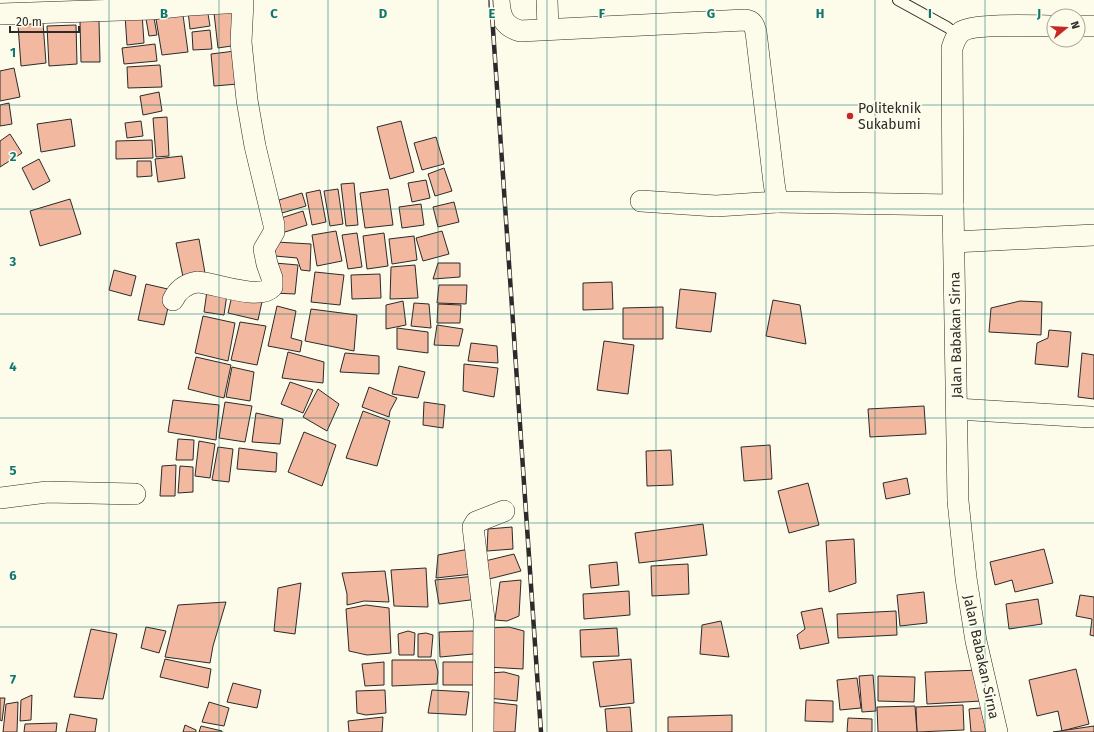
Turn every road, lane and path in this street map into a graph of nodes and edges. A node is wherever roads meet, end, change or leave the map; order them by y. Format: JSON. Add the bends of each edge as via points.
{"nodes":[{"id":1,"x":499,"y":0,"type":"edge"},
{"id":2,"x":547,"y":0,"type":"edge"},
{"id":3,"x":898,"y":0,"type":"edge"},
{"id":4,"x":246,"y":1,"type":"edge"},
{"id":5,"x":0,"y":14,"type":"edge"},
{"id":6,"x":1046,"y":26,"type":"edge"},
{"id":7,"x":548,"y":29,"type":"junction"},
{"id":8,"x":958,"y":35,"type":"junction"},
{"id":9,"x":641,"y":201,"type":"dead end"},
{"id":10,"x":777,"y":202,"type":"junction"},
{"id":11,"x":953,"y":205,"type":"junction"},
{"id":12,"x":1094,"y":235,"type":"edge"},
{"id":13,"x":954,"y":242,"type":"junction"},
{"id":14,"x":173,"y":300,"type":"dead end"},
{"id":15,"x":957,"y":409,"type":"junction"},
{"id":16,"x":1090,"y":416,"type":"dead end"},
{"id":17,"x":135,"y":494,"type":"dead end"},
{"id":18,"x":0,"y":498,"type":"edge"},
{"id":19,"x":504,"y":511,"type":"dead end"},
{"id":20,"x":483,"y":732,"type":"edge"},
{"id":21,"x":997,"y":732,"type":"edge"}],
"edges":[{"from":1,"to":7,"type":"street","via":[[503,19],[513,29]]},
{"from":2,"to":7,"type":"street"},
{"from":3,"to":8,"type":"lane"},
{"from":4,"to":5,"type":"street","via":[[151,9]]},
{"from":4,"to":14,"type":"street","via":[[241,42],[246,100],[274,226],[274,232],[264,248],[272,287],[266,292],[255,293],[197,282],[179,290]]},
{"from":6,"to":8,"type":"street","via":[[974,27]]},
{"from":7,"to":10,"type":"street","via":[[750,21],[756,32]]},
{"from":8,"to":11,"type":"street","name":"Jalan Babakan Sirna","via":[[952,48]]},
{"from":9,"to":10,"type":"street","via":[[716,206]]},
{"from":10,"to":11,"type":"street"},
{"from":11,"to":13,"type":"street","name":"Jalan Babakan Sirna"},
{"from":12,"to":13,"type":"street"},
{"from":13,"to":15,"type":"street","name":"Jalan Babakan Sirna"},
{"from":15,"to":16,"type":"street"},
{"from":15,"to":21,"type":"street","name":"Jalan Babakan Sirna","via":[[958,501],[966,578],[976,641]]},
{"from":17,"to":18,"type":"street","via":[[47,492]]},
{"from":19,"to":20,"type":"street","via":[[476,522],[473,528],[484,619]]}]}
